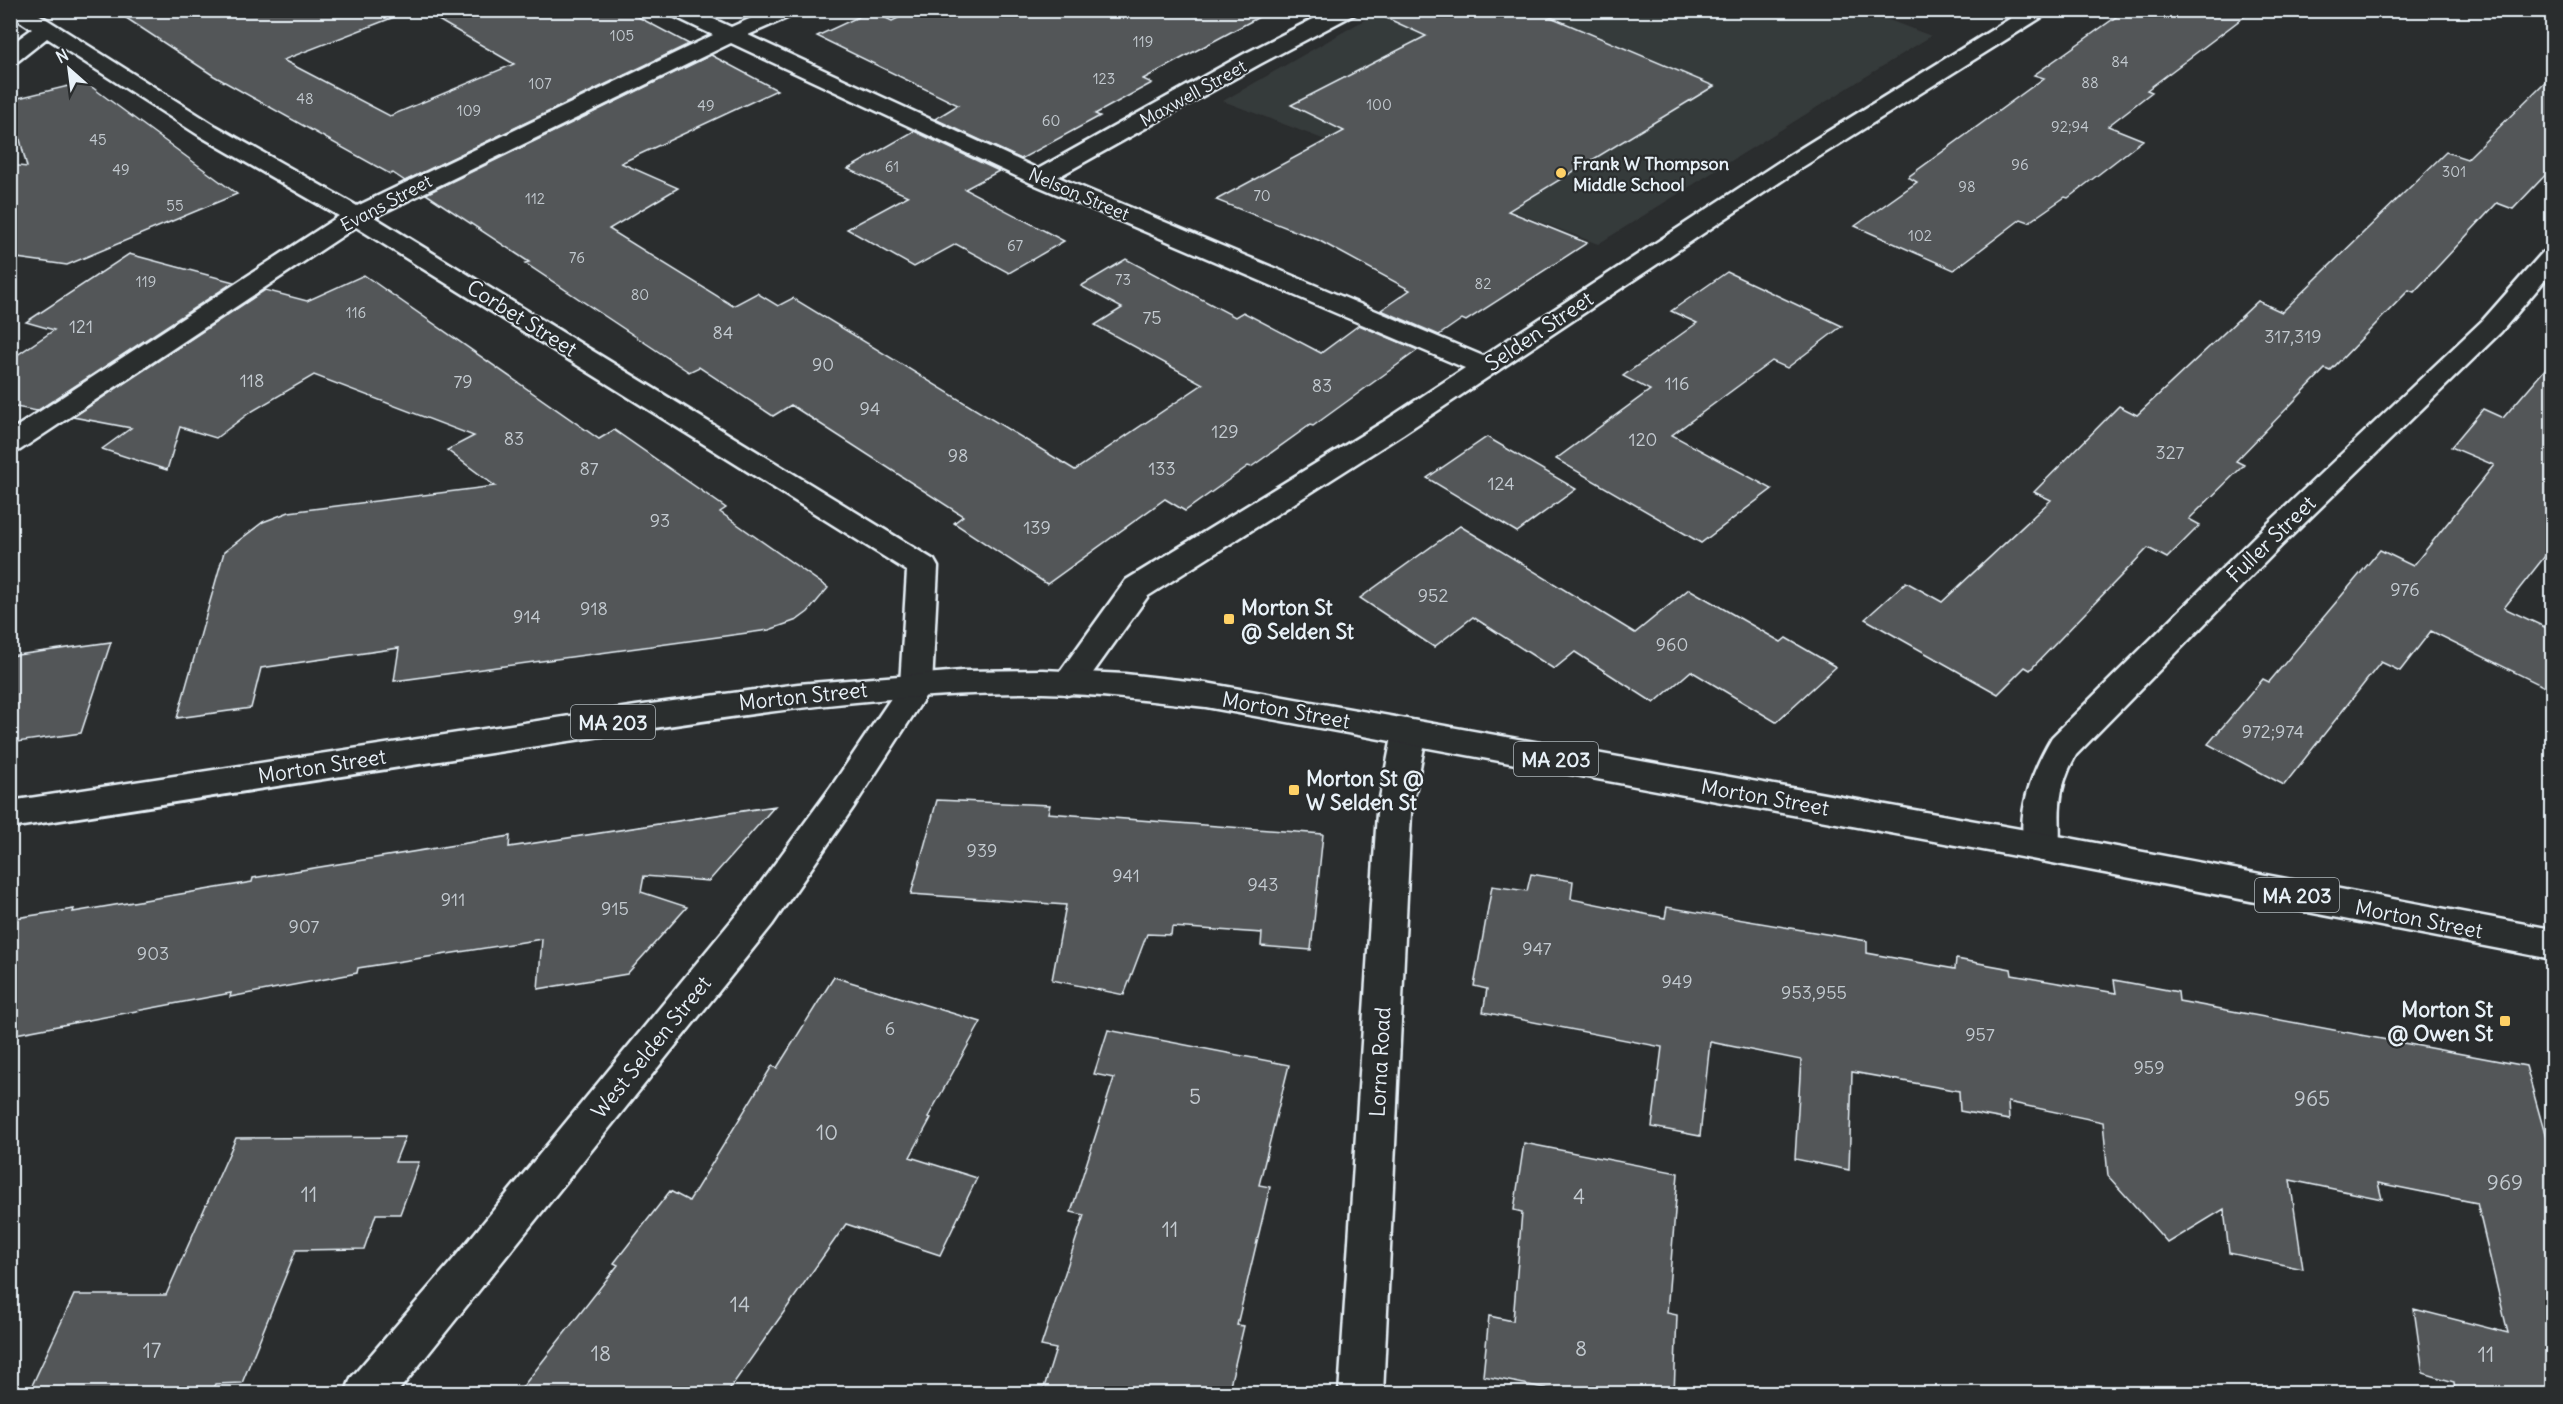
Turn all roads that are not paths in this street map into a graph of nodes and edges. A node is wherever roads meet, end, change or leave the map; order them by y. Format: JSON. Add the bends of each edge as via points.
{"nodes":[{"id":1,"x":17,"y":10,"type":"edge"},
{"id":2,"x":676,"y":10,"type":"edge"},
{"id":3,"x":789,"y":10,"type":"edge"},
{"id":4,"x":1348,"y":10,"type":"edge"},
{"id":5,"x":2040,"y":10,"type":"edge"},
{"id":6,"x":47,"y":28,"type":"junction"},
{"id":7,"x":731,"y":35,"type":"junction"},
{"id":8,"x":10,"y":56,"type":"edge"},
{"id":9,"x":1039,"y":178,"type":"junction"},
{"id":10,"x":356,"y":216,"type":"junction"},
{"id":11,"x":2553,"y":257,"type":"edge"},
{"id":12,"x":1486,"y":367,"type":"junction"},
{"id":13,"x":10,"y":444,"type":"edge"},
{"id":14,"x":1068,"y":683,"type":"junction"},
{"id":15,"x":916,"y":686,"type":"junction"},
{"id":16,"x":1410,"y":732,"type":"junction"},
{"id":17,"x":10,"y":814,"type":"edge"},
{"id":18,"x":2042,"y":847,"type":"junction"},
{"id":19,"x":2553,"y":944,"type":"edge"},
{"id":20,"x":367,"y":1394,"type":"edge"},
{"id":21,"x":1361,"y":1394,"type":"edge"}],
"edges":[{"from":1,"to":6,"type":"main road","name":"Corbet Street"},
{"from":2,"to":7,"type":"main road","name":"Nelson Street"},
{"from":3,"to":7,"type":"main road","name":"Evans Street"},
{"from":4,"to":9,"type":"main road","name":"Maxwell Street"},
{"from":5,"to":12,"type":"main road","name":"Selden Street","via":[[1793,163]]},
{"from":6,"to":8,"type":"main road"},
{"from":6,"to":10,"type":"main road","name":"Corbet Street","via":[[208,131]]},
{"from":7,"to":9,"type":"main road","name":"Nelson Street"},
{"from":7,"to":10,"type":"main road","name":"Evans Street"},
{"from":9,"to":12,"type":"main road","name":"Nelson Street"},
{"from":10,"to":13,"type":"main road","name":"Evans Street"},
{"from":10,"to":15,"type":"main road","name":"Corbet Street","via":[[923,567]]},
{"from":11,"to":18,"type":"main road","name":"Fuller Street","via":[[2492,326],[2269,540],[2064,746],[2050,768],[2041,800]]},
{"from":12,"to":14,"type":"main road","name":"Selden Street","via":[[1137,588]]},
{"from":14,"to":15,"type":"main road","name":"Morton Street","number":"MA 203"},
{"from":14,"to":16,"type":"main road","name":"Morton Street","number":"MA 203","via":[[1181,692]]},
{"from":15,"to":17,"type":"main road","name":"Morton Street","number":"MA 203","via":[[747,701]]},
{"from":15,"to":20,"type":"main road","name":"West Selden Street","via":[[759,914]]},
{"from":16,"to":18,"type":"main road","name":"Morton Street","number":"MA 203"},
{"from":16,"to":21,"type":"main road","name":"Lorna Road","via":[[1394,813]]},
{"from":18,"to":19,"type":"main road","name":"Morton Street","number":"MA 203"}]}
